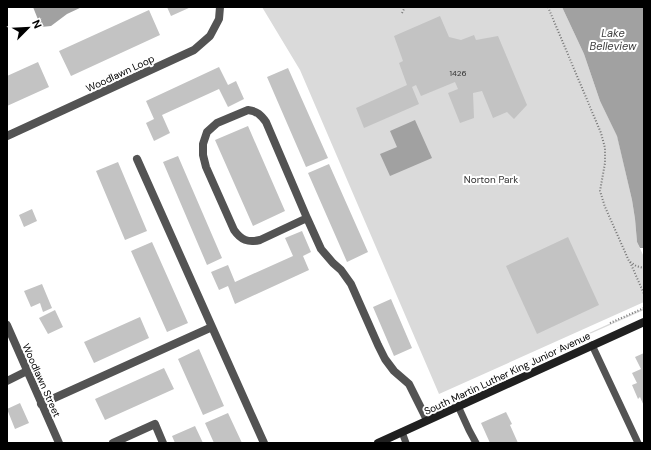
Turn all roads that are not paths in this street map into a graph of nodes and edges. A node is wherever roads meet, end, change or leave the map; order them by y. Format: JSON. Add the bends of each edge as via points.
{"nodes":[{"id":1,"x":220,"y":7,"type":"edge"},
{"id":2,"x":7,"y":136,"type":"edge"},
{"id":3,"x":136,"y":159,"type":"dead end"},
{"id":4,"x":307,"y":218,"type":"junction"},
{"id":5,"x":644,"y":322,"type":"edge"},
{"id":6,"x":7,"y":325,"type":"edge"},
{"id":7,"x":212,"y":328,"type":"junction"},
{"id":8,"x":592,"y":345,"type":"junction"},
{"id":9,"x":27,"y":371,"type":"junction"},
{"id":10,"x":7,"y":381,"type":"edge"},
{"id":11,"x":41,"y":404,"type":"junction"},
{"id":12,"x":458,"y":406,"type":"junction"},
{"id":13,"x":427,"y":420,"type":"junction"},
{"id":14,"x":402,"y":432,"type":"junction"},
{"id":15,"x":59,"y":443,"type":"edge"},
{"id":16,"x":113,"y":443,"type":"edge"},
{"id":17,"x":163,"y":443,"type":"edge"},
{"id":18,"x":264,"y":443,"type":"edge"},
{"id":19,"x":378,"y":443,"type":"edge"},
{"id":20,"x":406,"y":443,"type":"edge"},
{"id":21,"x":476,"y":443,"type":"edge"},
{"id":22,"x":638,"y":443,"type":"edge"}],
"edges":[{"from":1,"to":2,"type":"street","name":"Woodlawn Loop","via":[[219,20],[210,36],[194,50]]},
{"from":3,"to":7,"type":"street"},
{"from":4,"to":4,"type":"street","via":[[260,240],[252,242],[238,237],[206,167],[203,144],[207,132],[217,123],[241,112],[255,111],[261,116],[266,122]]},
{"from":4,"to":13,"type":"street","via":[[321,249],[351,284],[385,359],[409,384]]},
{"from":5,"to":8,"type":"street","name":"South Martin Luther King Junior Avenue"},
{"from":6,"to":9,"type":"street","name":"Woodlawn Street"},
{"from":7,"to":11,"type":"street"},
{"from":7,"to":18,"type":"street"},
{"from":8,"to":12,"type":"street","name":"South Martin Luther King Junior Avenue"},
{"from":8,"to":22,"type":"lane"},
{"from":9,"to":10,"type":"street"},
{"from":9,"to":11,"type":"street","name":"Woodlawn Street"},
{"from":11,"to":15,"type":"street","name":"Woodlawn Street"},
{"from":12,"to":13,"type":"street","name":"South Martin Luther King Junior Avenue"},
{"from":12,"to":21,"type":"lane"},
{"from":13,"to":14,"type":"street","name":"South Martin Luther King Junior Avenue"},
{"from":14,"to":19,"type":"street","name":"South Martin Luther King Junior Avenue"},
{"from":14,"to":20,"type":"lane"},
{"from":16,"to":17,"type":"street","via":[[155,424]]}]}
